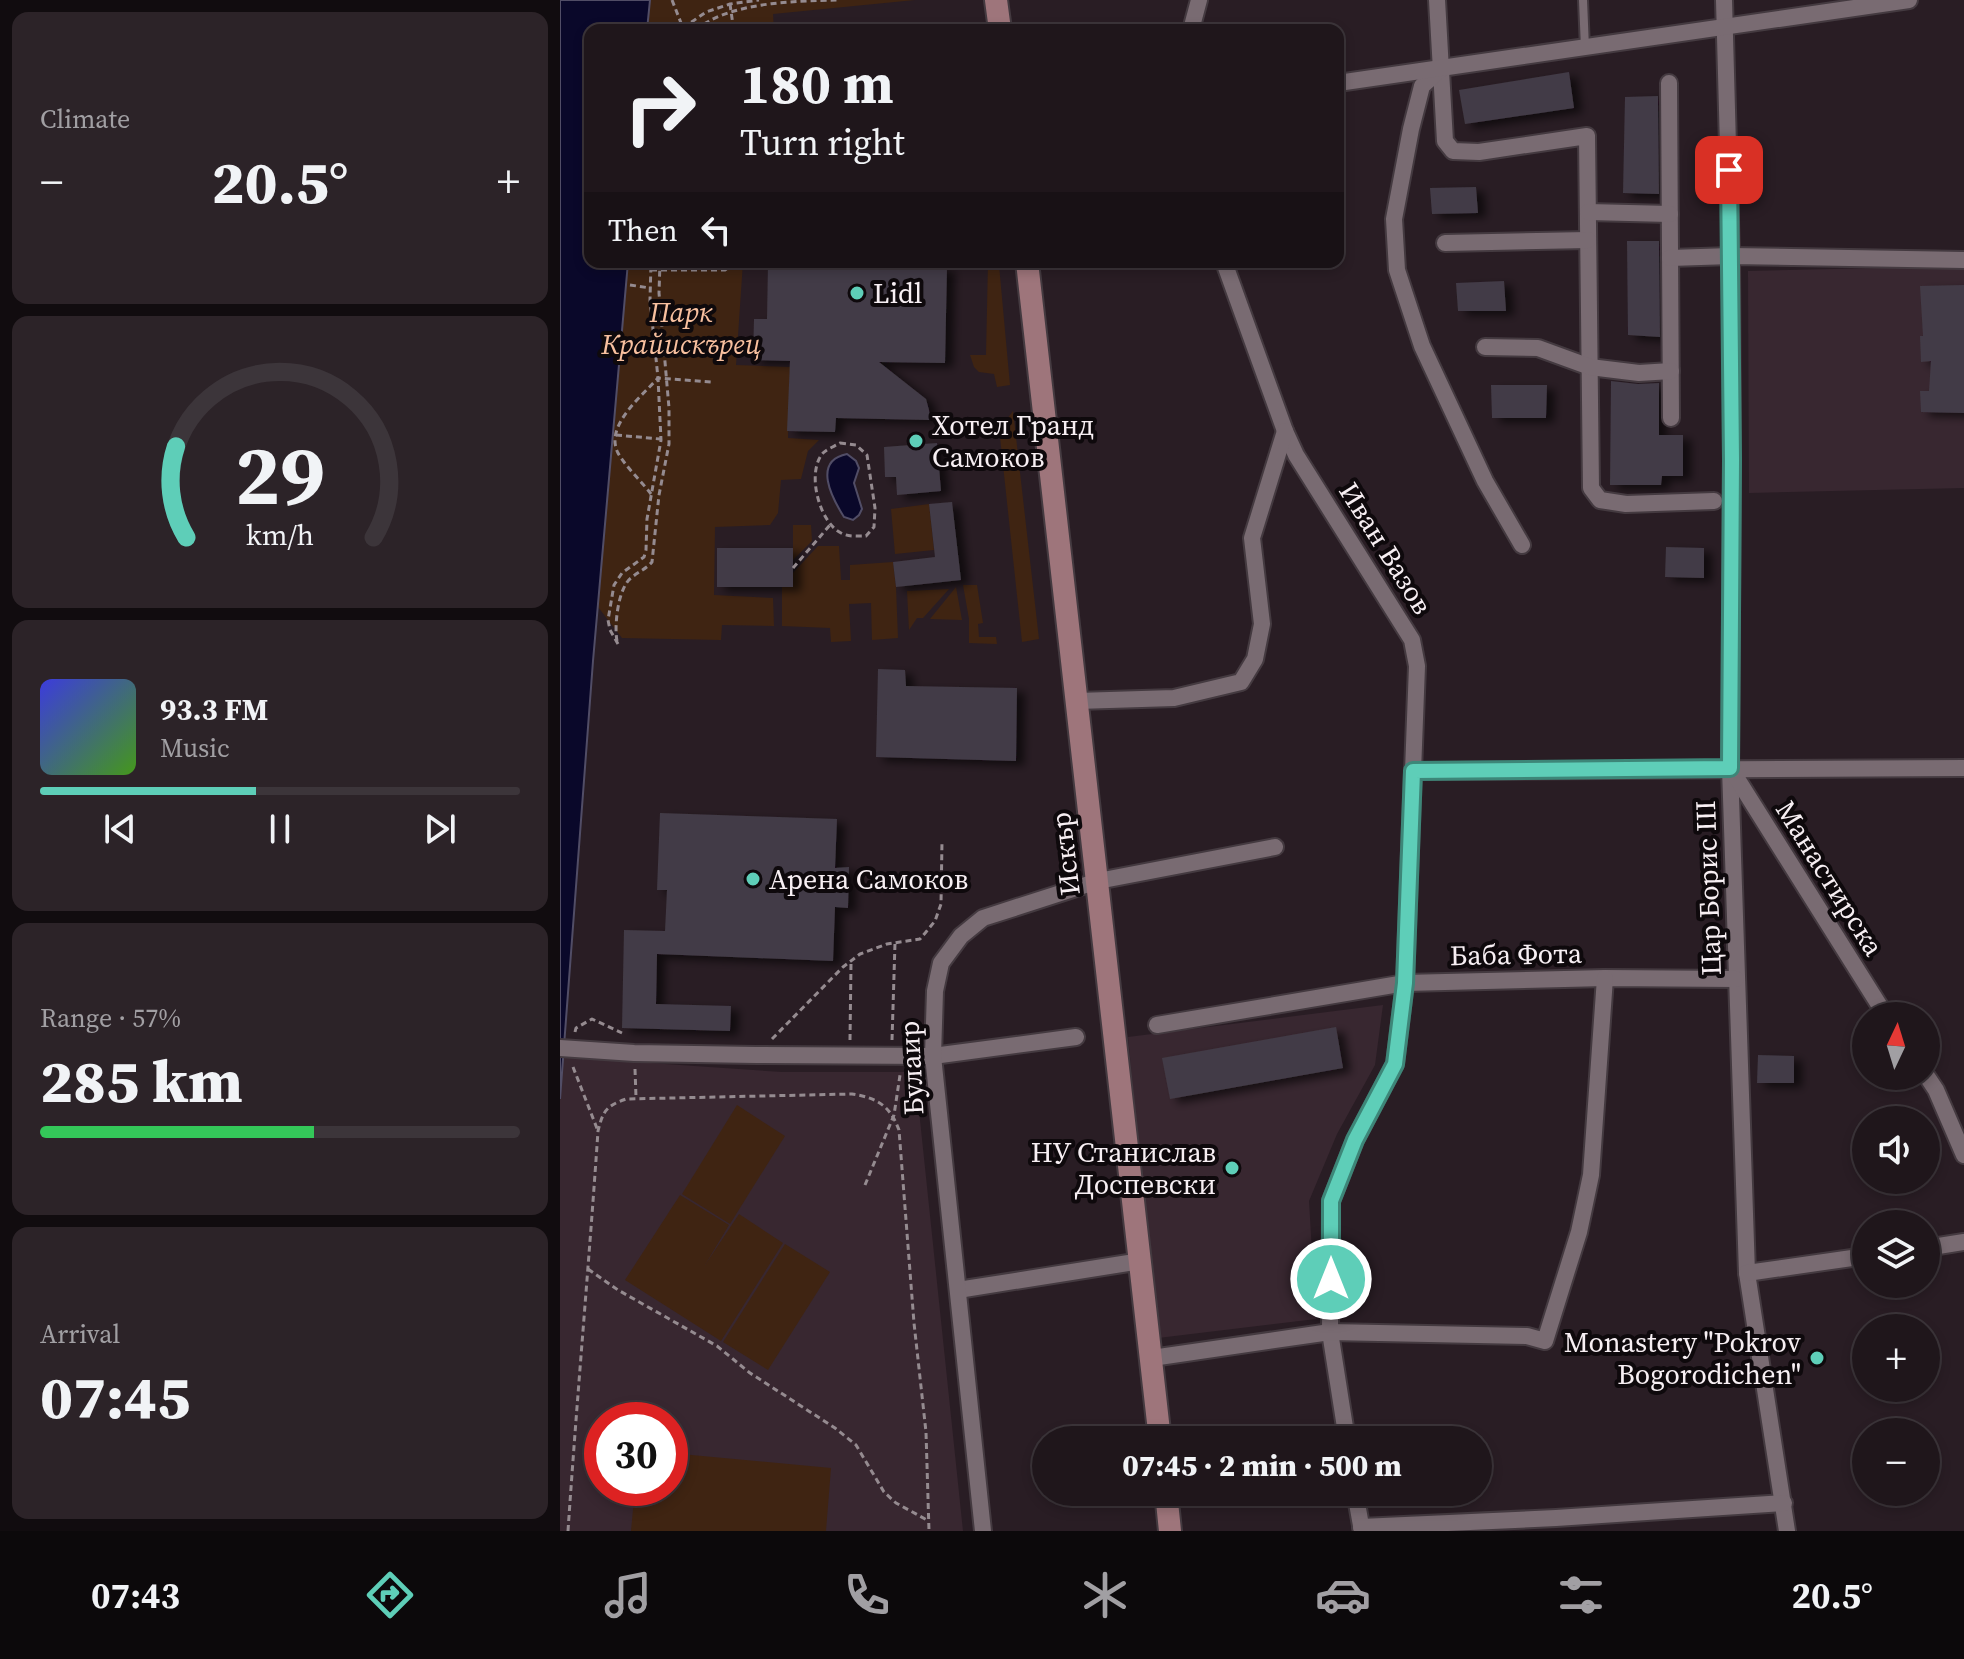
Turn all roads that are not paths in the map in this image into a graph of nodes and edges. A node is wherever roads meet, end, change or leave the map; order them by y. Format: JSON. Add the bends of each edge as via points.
{"nodes":[{"id":1,"x":996,"y":0,"type":"edge"},
{"id":2,"x":1199,"y":0,"type":"edge"},
{"id":3,"x":1437,"y":0,"type":"edge"},
{"id":4,"x":1583,"y":0,"type":"edge"},
{"id":5,"x":1724,"y":0,"type":"edge"},
{"id":6,"x":1909,"y":0,"type":"edge"},
{"id":7,"x":999,"y":24,"type":"edge"},
{"id":8,"x":1193,"y":24,"type":"edge"},
{"id":9,"x":1725,"y":27,"type":"junction"},
{"id":10,"x":1585,"y":49,"type":"junction"},
{"id":11,"x":1442,"y":68,"type":"junction"},
{"id":12,"x":1344,"y":82,"type":"edge"},
{"id":13,"x":1669,"y":83,"type":"dead end"},
{"id":14,"x":1588,"y":212,"type":"junction"},
{"id":15,"x":1670,"y":214,"type":"junction"},
{"id":16,"x":1588,"y":240,"type":"junction"},
{"id":17,"x":1445,"y":243,"type":"dead end"},
{"id":18,"x":1731,"y":256,"type":"junction"},
{"id":19,"x":1670,"y":258,"type":"junction"},
{"id":20,"x":1964,"y":260,"type":"edge"},
{"id":21,"x":1028,"y":268,"type":"edge"},
{"id":22,"x":1226,"y":268,"type":"edge"},
{"id":23,"x":1485,"y":347,"type":"dead end"},
{"id":24,"x":1590,"y":367,"type":"junction"},
{"id":25,"x":1671,"y":371,"type":"junction"},
{"id":26,"x":1671,"y":418,"type":"dead end"},
{"id":27,"x":1285,"y":431,"type":"junction"},
{"id":28,"x":1714,"y":501,"type":"dead end"},
{"id":29,"x":1522,"y":545,"type":"dead end"},
{"id":30,"x":1077,"y":701,"type":"junction"},
{"id":31,"x":1730,"y":768,"type":"junction"},
{"id":32,"x":1964,"y":768,"type":"edge"},
{"id":33,"x":1413,"y":771,"type":"junction"},
{"id":34,"x":1275,"y":847,"type":"dead end"},
{"id":35,"x":1098,"y":881,"type":"junction"},
{"id":36,"x":1605,"y":978,"type":"junction"},
{"id":37,"x":1736,"y":979,"type":"junction"},
{"id":38,"x":1405,"y":983,"type":"junction"},
{"id":39,"x":1877,"y":1002,"type":"edge"},
{"id":40,"x":1157,"y":1025,"type":"dead end"},
{"id":41,"x":1076,"y":1037,"type":"dead end"},
{"id":42,"x":565,"y":1049,"type":"edge"},
{"id":43,"x":933,"y":1056,"type":"junction"},
{"id":44,"x":1936,"y":1090,"type":"edge"},
{"id":45,"x":1964,"y":1155,"type":"edge"},
{"id":46,"x":1964,"y":1242,"type":"edge"},
{"id":47,"x":1940,"y":1246,"type":"edge"},
{"id":48,"x":1852,"y":1258,"type":"edge"},
{"id":49,"x":1141,"y":1261,"type":"junction"},
{"id":50,"x":1747,"y":1273,"type":"junction"},
{"id":51,"x":958,"y":1290,"type":"junction"},
{"id":52,"x":1330,"y":1332,"type":"junction"},
{"id":53,"x":1152,"y":1358,"type":"junction"},
{"id":54,"x":1159,"y":1426,"type":"edge"},
{"id":55,"x":1345,"y":1426,"type":"edge"},
{"id":56,"x":1784,"y":1503,"type":"junction"},
{"id":57,"x":1167,"y":1506,"type":"edge"},
{"id":58,"x":1357,"y":1506,"type":"edge"},
{"id":59,"x":1556,"y":1525,"type":"edge"},
{"id":60,"x":1361,"y":1529,"type":"edge"},
{"id":61,"x":983,"y":1531,"type":"edge"},
{"id":62,"x":1170,"y":1531,"type":"edge"},
{"id":63,"x":1787,"y":1531,"type":"edge"}],
"edges":[{"from":1,"to":7,"type":"main road"},
{"from":2,"to":8,"type":"street"},
{"from":3,"to":11,"type":"street"},
{"from":4,"to":10,"type":"lane"},
{"from":5,"to":9,"type":"street","name":"Цар Борис III"},
{"from":6,"to":9,"type":"street"},
{"from":9,"to":10,"type":"street"},
{"from":9,"to":18,"type":"street","name":"Цар Борис III"},
{"from":10,"to":11,"type":"street"},
{"from":11,"to":12,"type":"street"},
{"from":11,"to":14,"type":"street","via":[[1445,141],[1453,151],[1587,136]]},
{"from":11,"to":29,"type":"street","via":[[1422,86],[1411,129],[1394,219],[1397,270],[1422,346],[1485,481]]},
{"from":13,"to":15,"type":"street"},
{"from":14,"to":15,"type":"street"},
{"from":14,"to":16,"type":"street"},
{"from":15,"to":19,"type":"street"},
{"from":16,"to":17,"type":"street"},
{"from":16,"to":24,"type":"street"},
{"from":18,"to":19,"type":"street"},
{"from":18,"to":20,"type":"street"},
{"from":18,"to":31,"type":"street","name":"Цар Борис III"},
{"from":19,"to":25,"type":"street"},
{"from":21,"to":30,"type":"main road","name":"Искър"},
{"from":22,"to":27,"type":"street","name":"Иван Вазов"},
{"from":23,"to":24,"type":"street","via":[[1538,348]]},
{"from":24,"to":25,"type":"street"},
{"from":24,"to":28,"type":"street","via":[[1591,488],[1600,500]]},
{"from":25,"to":26,"type":"street"},
{"from":27,"to":30,"type":"street","via":[[1252,538],[1262,624],[1255,659],[1241,682],[1174,698]]},
{"from":27,"to":33,"type":"street","name":"Иван Вазов","via":[[1412,640],[1417,666]]},
{"from":30,"to":35,"type":"main road","name":"Искър"},
{"from":31,"to":32,"type":"street"},
{"from":31,"to":33,"type":"street"},
{"from":31,"to":37,"type":"street","name":"Цар Борис III"},
{"from":31,"to":39,"type":"street","name":"Манастирска"},
{"from":33,"to":38,"type":"street","name":"Иван Вазов"},
{"from":34,"to":35,"type":"street","name":"Булаир"},
{"from":35,"to":43,"type":"street","name":"Булаир","via":[[983,918],[961,936],[941,963]]},
{"from":35,"to":49,"type":"main road","name":"Искър"},
{"from":36,"to":37,"type":"street","name":"Баба Фота"},
{"from":36,"to":38,"type":"street","name":"Баба Фота"},
{"from":36,"to":52,"type":"street","via":[[1591,1175],[1545,1341],[1527,1336]]},
{"from":37,"to":50,"type":"street","name":"Цар Борис III"},
{"from":38,"to":40,"type":"street","name":"Баба Фота"},
{"from":38,"to":52,"type":"street","name":"Иван Вазов","via":[[1395,1064],[1355,1140],[1331,1201]]},
{"from":41,"to":43,"type":"street"},
{"from":42,"to":43,"type":"street"},
{"from":43,"to":51,"type":"street","name":"Булаир"},
{"from":44,"to":45,"type":"street"},
{"from":46,"to":47,"type":"street"},
{"from":48,"to":50,"type":"street"},
{"from":49,"to":51,"type":"street"},
{"from":49,"to":53,"type":"main road","name":"Искър"},
{"from":50,"to":56,"type":"street","name":"Цар Борис III"},
{"from":51,"to":61,"type":"street","name":"Булаир"},
{"from":52,"to":53,"type":"street"},
{"from":52,"to":55,"type":"street","name":"Иван Вазов"},
{"from":53,"to":54,"type":"main road","name":"Искър"},
{"from":56,"to":59,"type":"street"},
{"from":56,"to":63,"type":"street","name":"Цар Борис III"},
{"from":57,"to":62,"type":"main road"},
{"from":58,"to":60,"type":"street"},
{"from":59,"to":60,"type":"street"}]}
